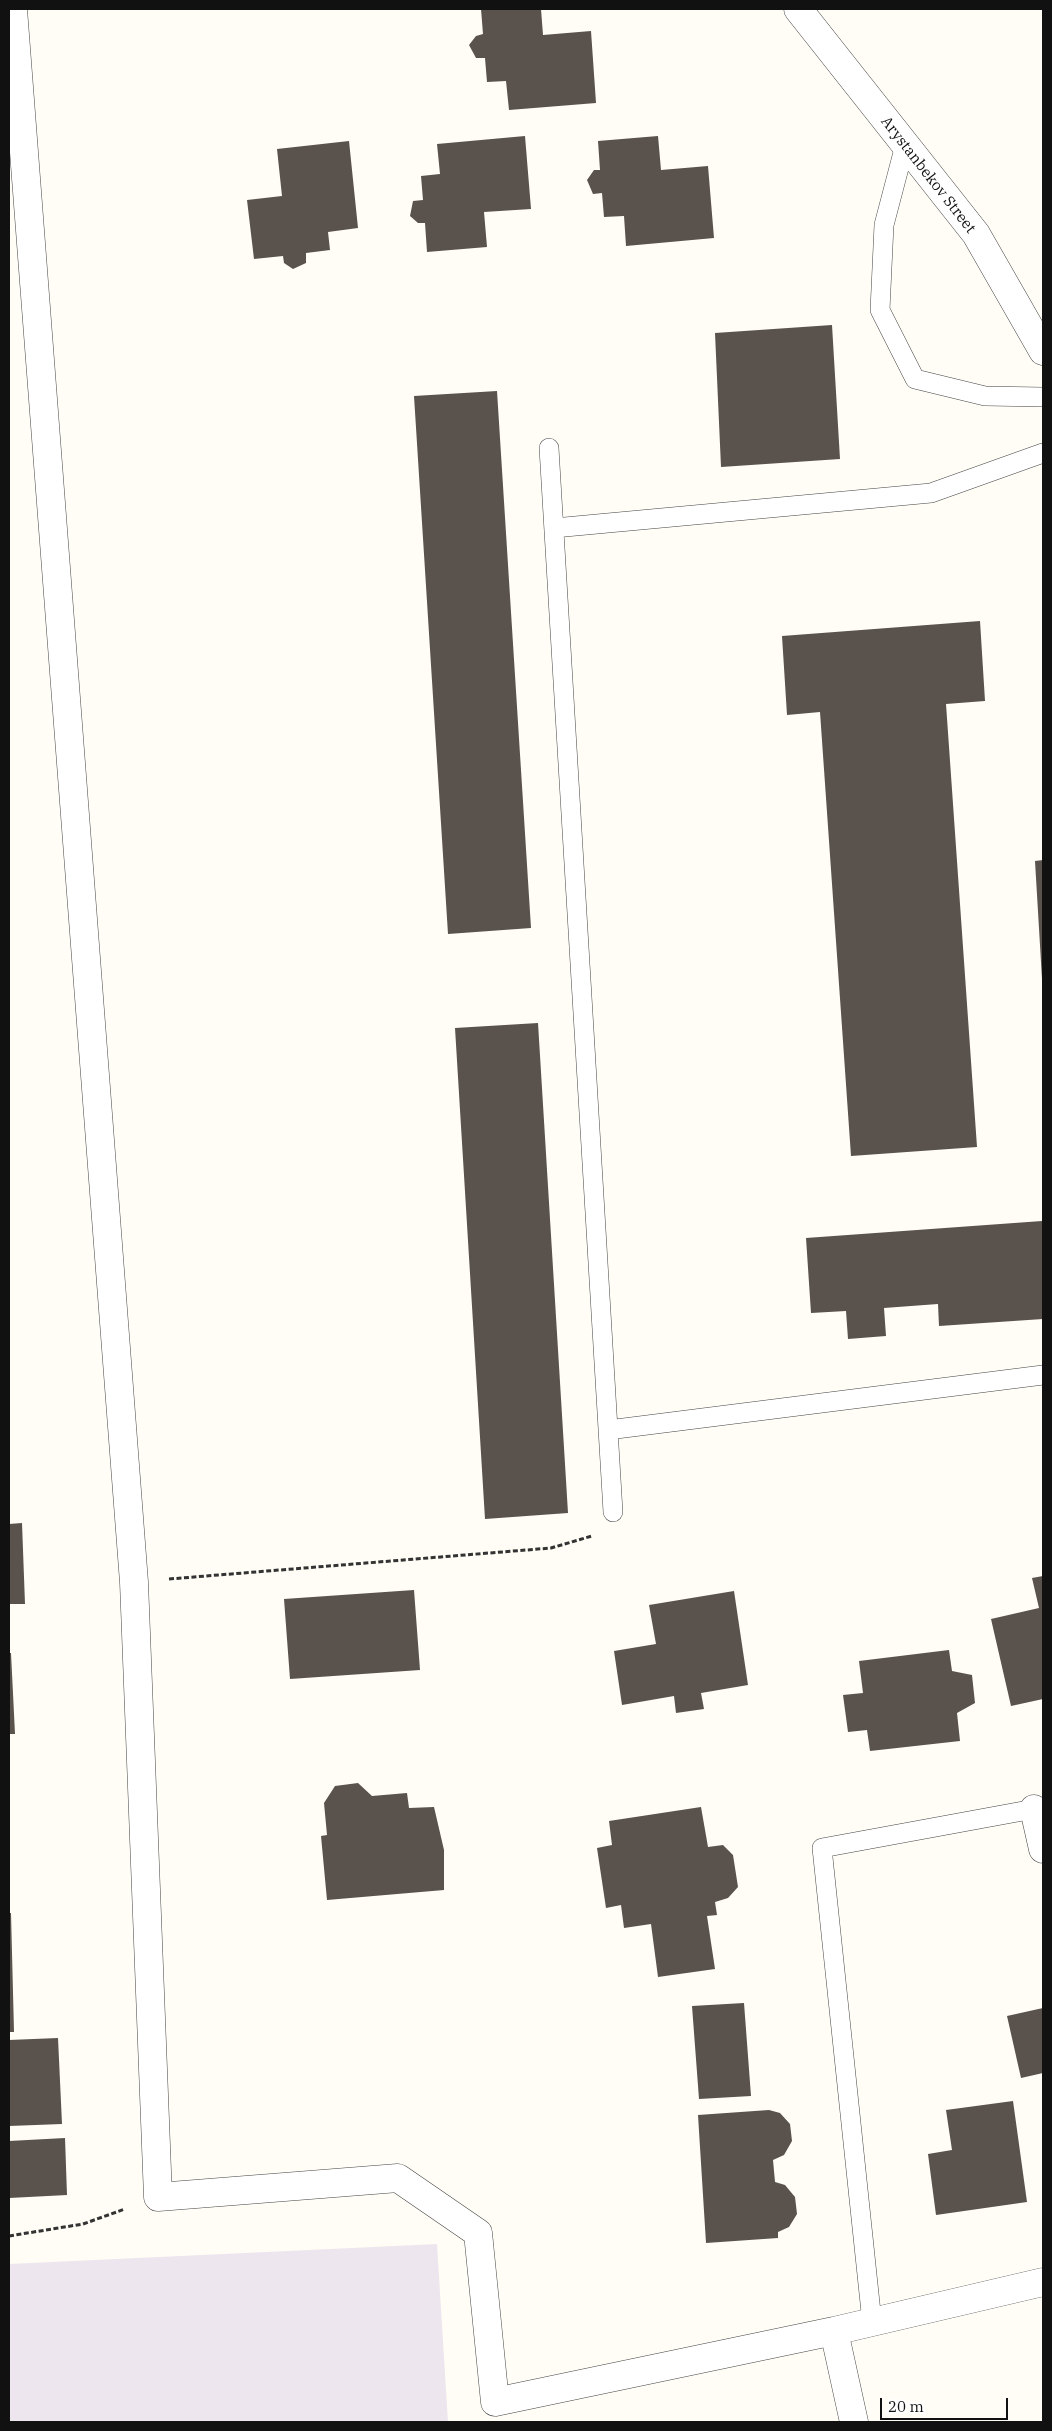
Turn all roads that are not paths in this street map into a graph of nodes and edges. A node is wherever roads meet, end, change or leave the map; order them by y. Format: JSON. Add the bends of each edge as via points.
{"nodes":[{"id":1,"x":13,"y":9,"type":"edge"},
{"id":2,"x":798,"y":9,"type":"edge"},
{"id":3,"x":905,"y":145,"type":"junction"},
{"id":4,"x":1043,"y":351,"type":"edge"},
{"id":5,"x":1043,"y":397,"type":"edge"},
{"id":6,"x":549,"y":448,"type":"dead end"},
{"id":7,"x":1043,"y":453,"type":"edge"},
{"id":8,"x":554,"y":528,"type":"junction"},
{"id":9,"x":1043,"y":1375,"type":"edge"},
{"id":10,"x":608,"y":1430,"type":"junction"},
{"id":11,"x":613,"y":1512,"type":"road end"},
{"id":12,"x":1034,"y":1809,"type":"joint"},
{"id":13,"x":1043,"y":1849,"type":"edge"},
{"id":14,"x":1043,"y":2282,"type":"edge"},
{"id":15,"x":872,"y":2322,"type":"junction"},
{"id":16,"x":834,"y":2331,"type":"junction"},
{"id":17,"x":854,"y":2422,"type":"edge"}],
"edges":[{"from":1,"to":16,"type":"street","via":[[134,1582],[158,2197],[398,2178],[478,2234],[495,2402]]},
{"from":2,"to":3,"type":"street","name":"Arystanbekov Street"},
{"from":3,"to":4,"type":"street","name":"Arystanbekov Street","via":[[976,234]]},
{"from":3,"to":5,"type":"lane","via":[[884,225],[880,310],[915,379],[985,396]]},
{"from":6,"to":8,"type":"lane"},
{"from":7,"to":8,"type":"lane","via":[[931,493]]},
{"from":8,"to":10,"type":"lane"},
{"from":9,"to":10,"type":"lane"},
{"from":10,"to":11,"type":"lane"},
{"from":12,"to":13,"type":"street"},
{"from":12,"to":15,"type":"lane","via":[[822,1848]]},
{"from":14,"to":15,"type":"street"},
{"from":15,"to":16,"type":"street"},
{"from":16,"to":17,"type":"street"}]}
